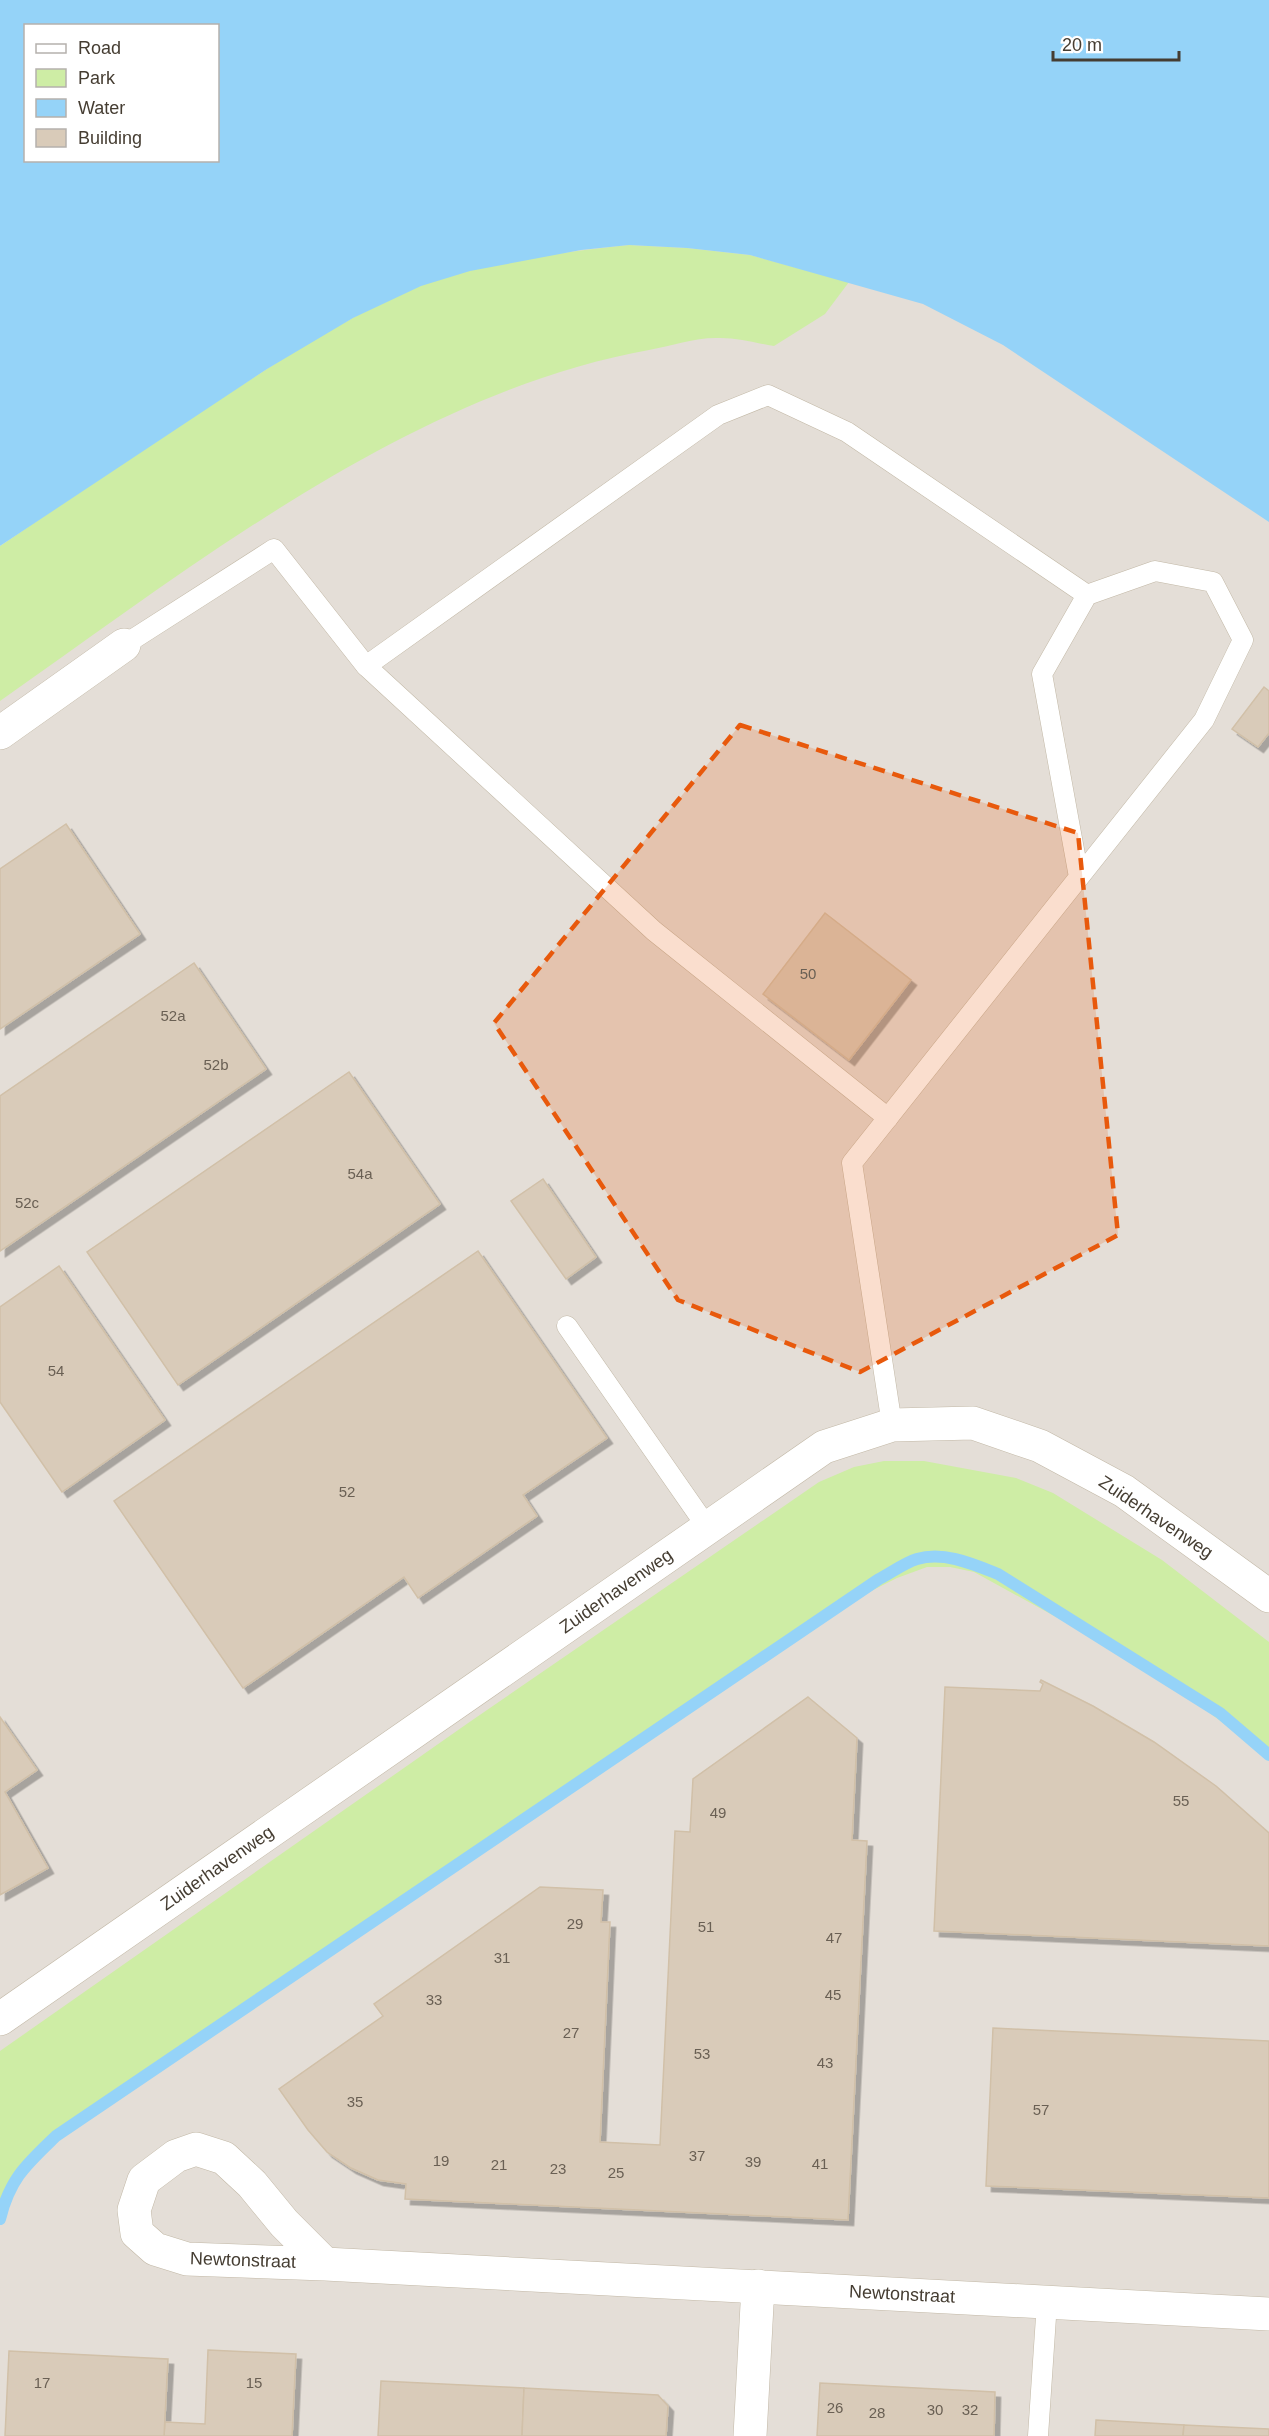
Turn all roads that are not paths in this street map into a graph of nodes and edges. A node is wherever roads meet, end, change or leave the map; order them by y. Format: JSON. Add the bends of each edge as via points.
{"nodes":[{"id":1,"x":1087,"y":595,"type":"junction"},
{"id":2,"x":124,"y":645,"type":"joint"},
{"id":3,"x":366,"y":666,"type":"junction"},
{"id":4,"x":0,"y":733,"type":"edge"},
{"id":5,"x":1079,"y":877,"type":"junction"},
{"id":6,"x":888,"y":1118,"type":"junction"},
{"id":7,"x":567,"y":1326,"type":"dead end"},
{"id":8,"x":892,"y":1425,"type":"junction"},
{"id":9,"x":707,"y":1527,"type":"junction"},
{"id":10,"x":1269,"y":1596,"type":"edge"},
{"id":11,"x":0,"y":2019,"type":"edge"},
{"id":12,"x":325,"y":2264,"type":"junction"},
{"id":13,"x":758,"y":2286,"type":"junction"},
{"id":14,"x":1047,"y":2302,"type":"junction"},
{"id":15,"x":1269,"y":2314,"type":"edge"},
{"id":16,"x":750,"y":2436,"type":"edge"},
{"id":17,"x":1038,"y":2436,"type":"edge"}],
"edges":[{"from":1,"to":3,"type":"lane","via":[[847,432],[768,395],[718,415]]},
{"from":1,"to":5,"type":"lane","via":[[1042,674]]},
{"from":1,"to":5,"type":"lane","via":[[1155,571],[1213,582],[1243,640],[1204,720]]},
{"from":2,"to":3,"type":"lane","via":[[274,549]]},
{"from":2,"to":4,"type":"street"},
{"from":3,"to":6,"type":"lane","via":[[654,931]]},
{"from":5,"to":6,"type":"lane"},
{"from":6,"to":8,"type":"lane","via":[[852,1163]]},
{"from":7,"to":9,"type":"lane"},
{"from":8,"to":9,"type":"street","name":"Zuiderhavenweg","via":[[824,1447]]},
{"from":8,"to":10,"type":"street","name":"Zuiderhavenweg","via":[[973,1423],[1041,1446],[1124,1491]]},
{"from":9,"to":11,"type":"street","name":"Zuiderhavenweg"},
{"from":12,"to":12,"type":"street","name":"Newtonstraat","via":[[224,2158],[196,2150],[176,2156],[144,2180],[134,2211],[137,2233],[154,2249],[186,2259]]},
{"from":12,"to":13,"type":"street","name":"Newtonstraat"},
{"from":13,"to":14,"type":"street","name":"Newtonstraat"},
{"from":13,"to":16,"type":"street"},
{"from":14,"to":15,"type":"street","name":"Newtonstraat"},
{"from":14,"to":17,"type":"lane"}]}
